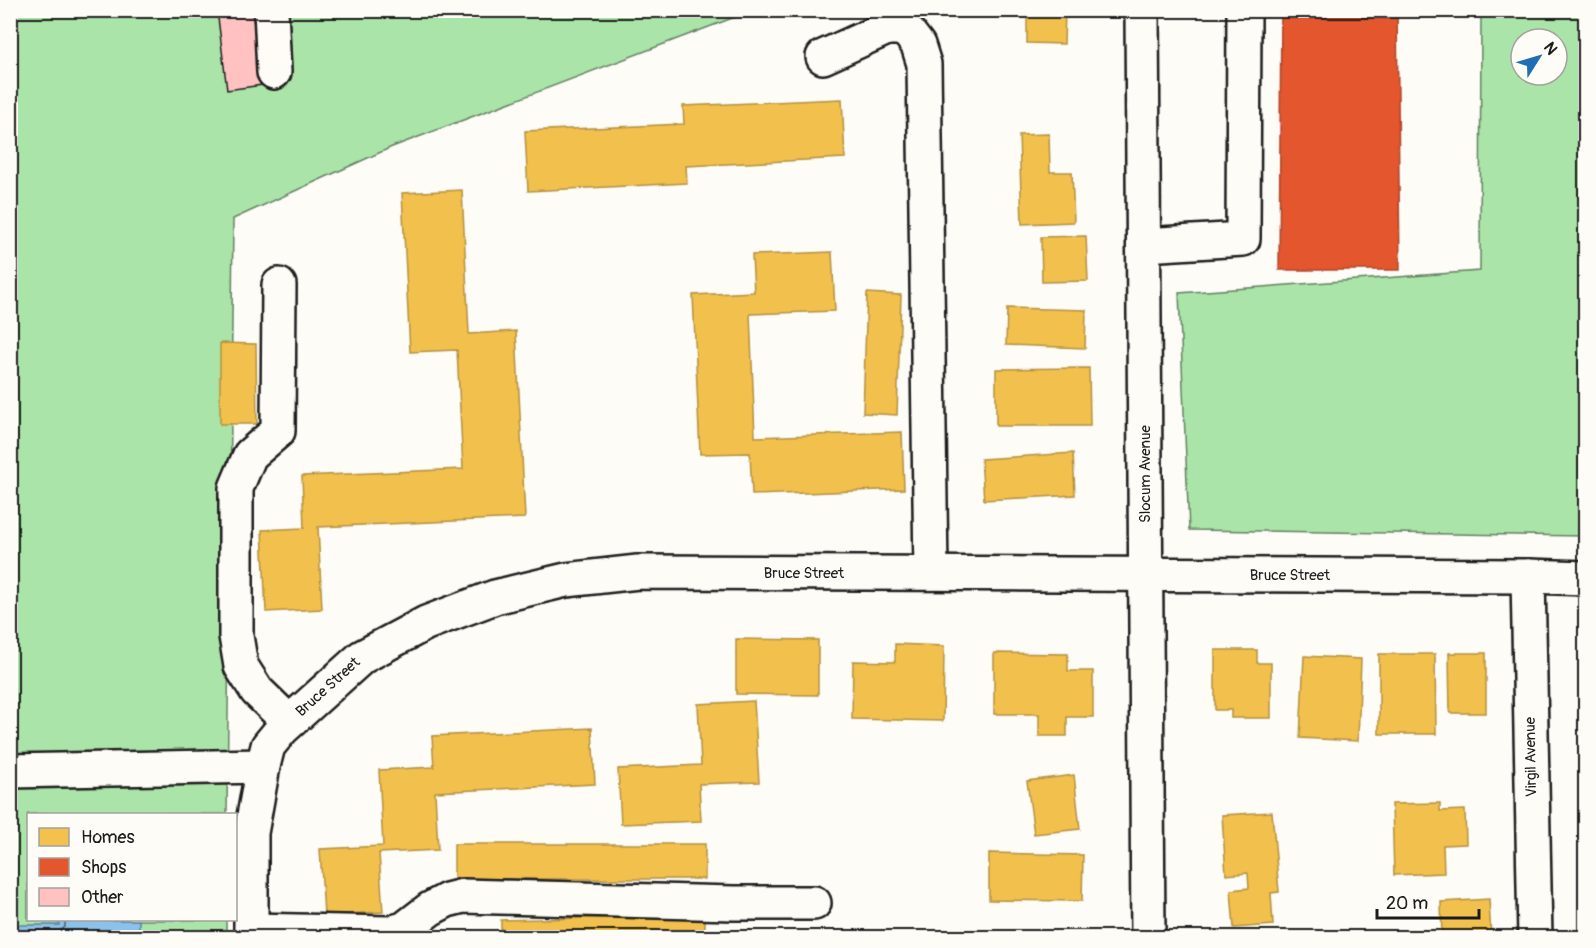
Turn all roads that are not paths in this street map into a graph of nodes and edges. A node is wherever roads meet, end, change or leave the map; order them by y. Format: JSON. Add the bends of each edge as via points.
{"nodes":[{"id":1,"x":271,"y":10,"type":"edge"},
{"id":2,"x":1142,"y":10,"type":"edge"},
{"id":3,"x":1244,"y":10,"type":"edge"},
{"id":4,"x":823,"y":57,"type":"dead end"},
{"id":5,"x":274,"y":72,"type":"dead end"},
{"id":6,"x":1144,"y":245,"type":"junction"},
{"id":7,"x":279,"y":285,"type":"dead end"},
{"id":8,"x":931,"y":573,"type":"junction"},
{"id":9,"x":1146,"y":573,"type":"junction"},
{"id":10,"x":1528,"y":576,"type":"junction"},
{"id":11,"x":1586,"y":578,"type":"edge"},
{"id":12,"x":289,"y":722,"type":"junction"},
{"id":13,"x":263,"y":766,"type":"junction"},
{"id":14,"x":10,"y":771,"type":"edge"},
{"id":15,"x":814,"y":903,"type":"dead end"},
{"id":16,"x":251,"y":934,"type":"edge"},
{"id":17,"x":1148,"y":938,"type":"edge"},
{"id":18,"x":1535,"y":938,"type":"edge"}],
"edges":[{"from":1,"to":5,"type":"street"},
{"from":2,"to":6,"type":"street","name":"Slocum Avenue"},
{"from":3,"to":6,"type":"street","via":[[1243,238]]},
{"from":4,"to":8,"type":"street","via":[[887,28],[899,28],[908,32],[918,45],[924,64]]},
{"from":6,"to":9,"type":"street","name":"Slocum Avenue"},
{"from":7,"to":12,"type":"street","via":[[278,431],[250,455],[236,488],[236,636],[241,666],[257,691]]},
{"from":8,"to":9,"type":"street","name":"Bruce Street"},
{"from":8,"to":12,"type":"street","name":"Bruce Street","via":[[638,572],[566,580],[495,597],[426,623],[362,657]]},
{"from":9,"to":10,"type":"street","name":"Bruce Street"},
{"from":9,"to":17,"type":"street","name":"Slocum Avenue"},
{"from":10,"to":11,"type":"street","name":"Bruce Street"},
{"from":10,"to":18,"type":"street","name":"Virgil Avenue"},
{"from":12,"to":13,"type":"street","name":"Bruce Street","via":[[268,746]]},
{"from":13,"to":14,"type":"street"},
{"from":13,"to":16,"type":"street","name":"Bruce Street","via":[[251,833]]},
{"from":15,"to":16,"type":"street","via":[[463,896],[447,900],[404,929],[389,933]]}]}
